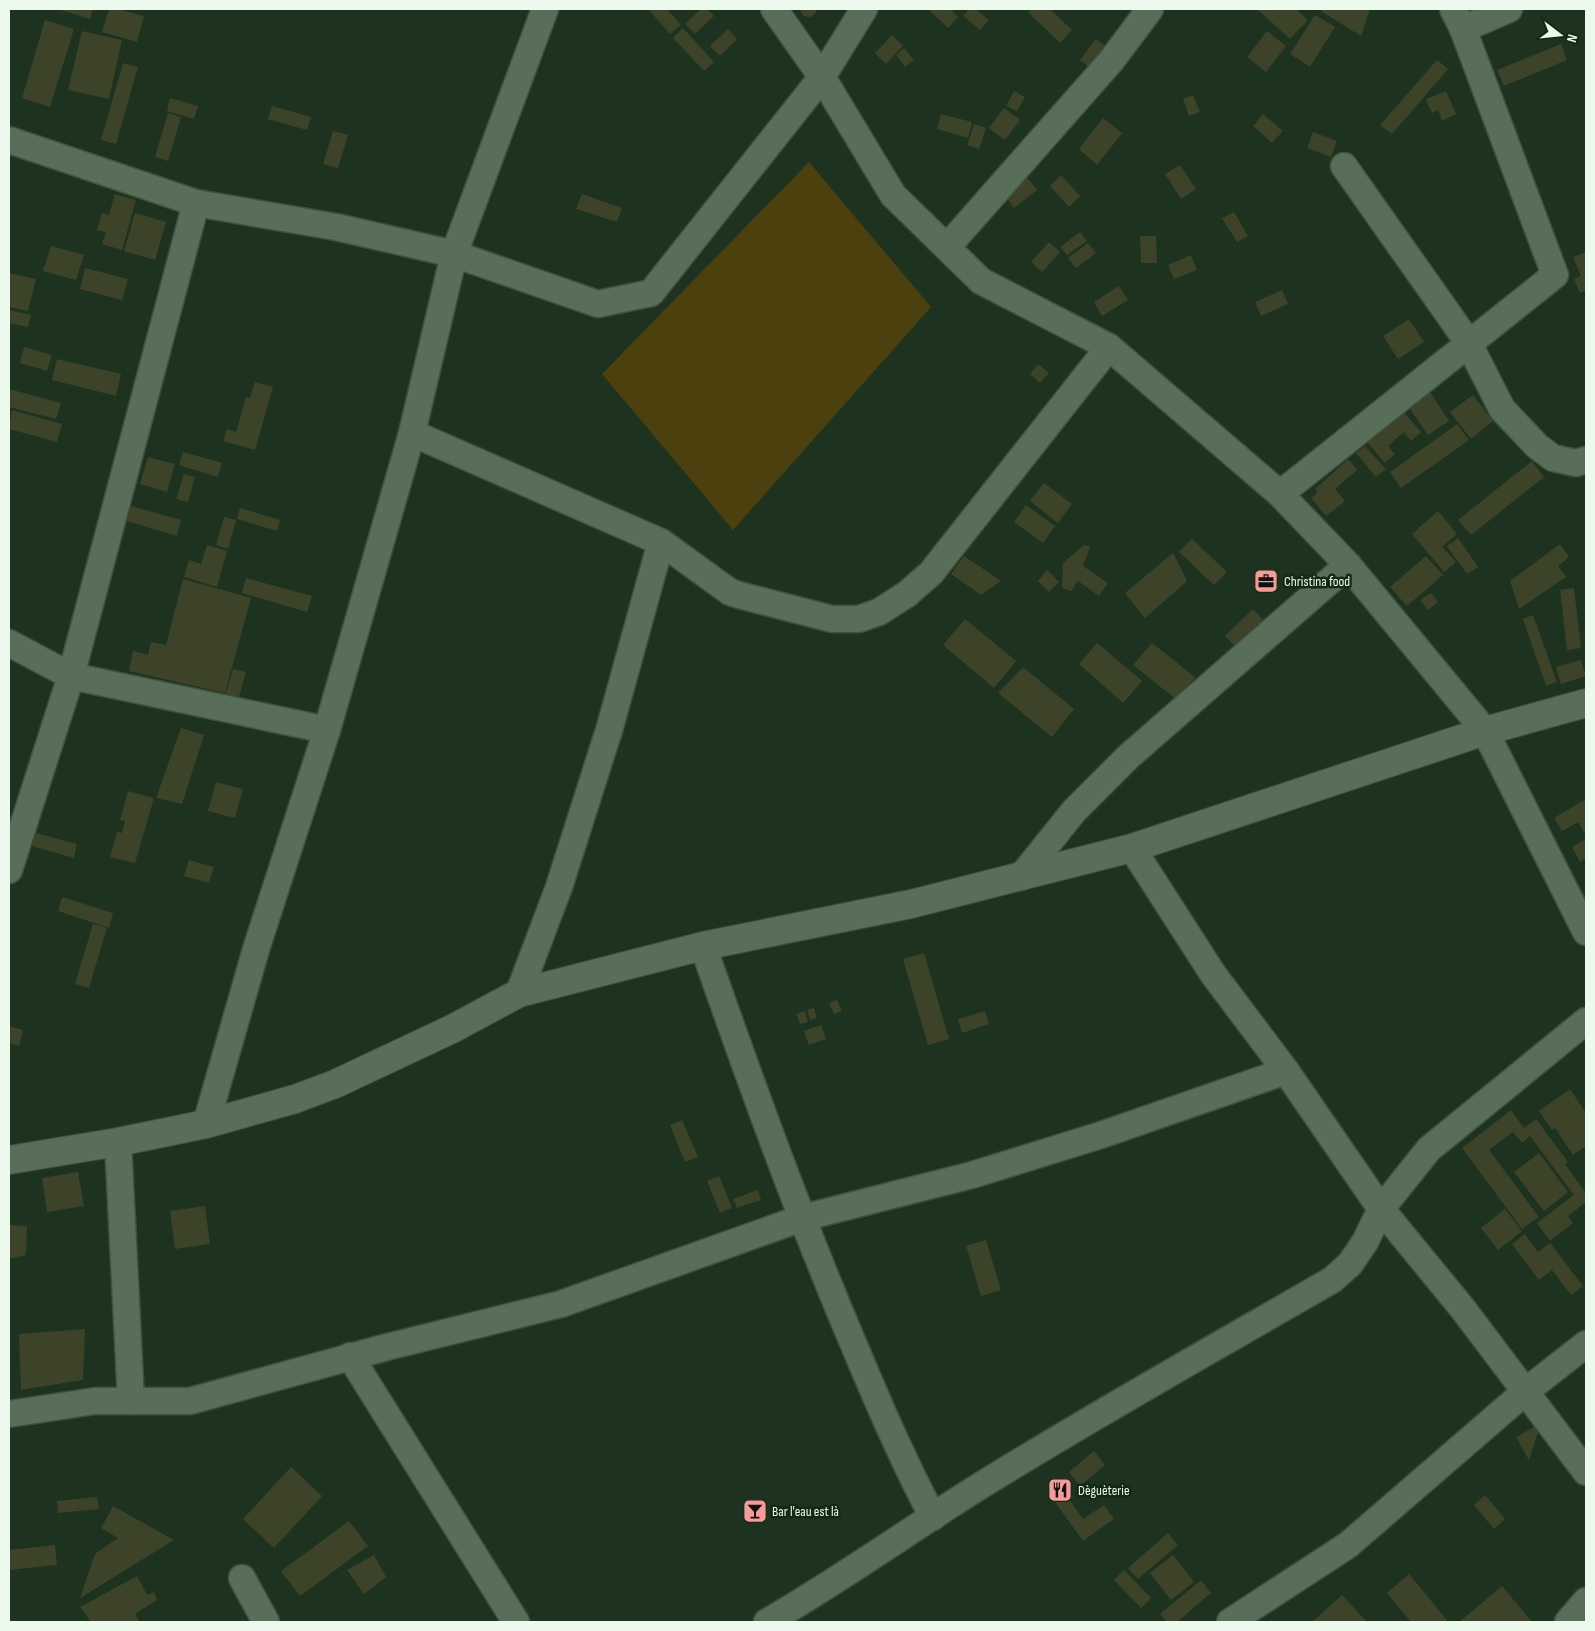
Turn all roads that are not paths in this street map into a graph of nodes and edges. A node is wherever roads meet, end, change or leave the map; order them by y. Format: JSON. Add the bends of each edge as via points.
{"nodes":[{"id":1,"x":545,"y":9,"type":"edge"},
{"id":2,"x":774,"y":9,"type":"edge"},
{"id":3,"x":864,"y":9,"type":"edge"},
{"id":4,"x":1150,"y":9,"type":"edge"},
{"id":5,"x":1509,"y":9,"type":"edge"},
{"id":6,"x":1458,"y":19,"type":"edge"},
{"id":7,"x":822,"y":77,"type":"junction"},
{"id":8,"x":9,"y":140,"type":"edge"},
{"id":9,"x":1344,"y":166,"type":"dead end"},
{"id":10,"x":196,"y":203,"type":"junction"},
{"id":11,"x":948,"y":247,"type":"junction"},
{"id":12,"x":454,"y":254,"type":"junction"},
{"id":13,"x":1468,"y":342,"type":"junction"},
{"id":14,"x":1109,"y":347,"type":"junction"},
{"id":15,"x":412,"y":433,"type":"junction"},
{"id":16,"x":1586,"y":460,"type":"edge"},
{"id":17,"x":1280,"y":494,"type":"junction"},
{"id":18,"x":661,"y":542,"type":"junction"},
{"id":19,"x":1348,"y":565,"type":"junction"},
{"id":20,"x":9,"y":643,"type":"edge"},
{"id":21,"x":71,"y":676,"type":"junction"},
{"id":22,"x":1586,"y":702,"type":"edge"},
{"id":23,"x":326,"y":730,"type":"junction"},
{"id":24,"x":1485,"y":731,"type":"junction"},
{"id":25,"x":1132,"y":848,"type":"junction"},
{"id":26,"x":9,"y":870,"type":"edge"},
{"id":27,"x":1021,"y":877,"type":"junction"},
{"id":28,"x":1586,"y":932,"type":"edge"},
{"id":29,"x":703,"y":946,"type":"junction"},
{"id":30,"x":520,"y":993,"type":"junction"},
{"id":31,"x":1586,"y":1021,"type":"edge"},
{"id":32,"x":1286,"y":1071,"type":"junction"},
{"id":33,"x":206,"y":1124,"type":"junction"},
{"id":34,"x":118,"y":1142,"type":"junction"},
{"id":35,"x":9,"y":1160,"type":"edge"},
{"id":36,"x":1381,"y":1209,"type":"junction"},
{"id":37,"x":802,"y":1218,"type":"junction"},
{"id":38,"x":1586,"y":1344,"type":"edge"},
{"id":39,"x":350,"y":1356,"type":"junction"},
{"id":40,"x":1526,"y":1391,"type":"junction"},
{"id":41,"x":131,"y":1402,"type":"junction"},
{"id":42,"x":9,"y":1414,"type":"edge"},
{"id":43,"x":1586,"y":1472,"type":"edge"},
{"id":44,"x":933,"y":1517,"type":"junction"},
{"id":45,"x":242,"y":1578,"type":"dead end"},
{"id":46,"x":1586,"y":1601,"type":"edge"},
{"id":47,"x":266,"y":1622,"type":"edge"},
{"id":48,"x":516,"y":1622,"type":"edge"},
{"id":49,"x":766,"y":1622,"type":"edge"},
{"id":50,"x":1230,"y":1622,"type":"edge"},
{"id":51,"x":1568,"y":1622,"type":"edge"}],
"edges":[{"from":1,"to":12,"type":"street"},
{"from":2,"to":7,"type":"street"},
{"from":3,"to":7,"type":"street"},
{"from":4,"to":11,"type":"street","via":[[1110,62]]},
{"from":5,"to":6,"type":"street"},
{"from":6,"to":13,"type":"street","via":[[1554,275]]},
{"from":7,"to":11,"type":"street","via":[[893,195]]},
{"from":7,"to":12,"type":"street","via":[[651,293],[598,304]]},
{"from":8,"to":10,"type":"street"},
{"from":9,"to":13,"type":"street"},
{"from":10,"to":12,"type":"street","via":[[336,227]]},
{"from":10,"to":21,"type":"street"},
{"from":11,"to":14,"type":"street","via":[[981,281]]},
{"from":12,"to":15,"type":"street"},
{"from":13,"to":16,"type":"street","via":[[1502,409],[1537,446],[1553,458],[1576,462]]},
{"from":13,"to":17,"type":"street"},
{"from":14,"to":17,"type":"street"},
{"from":14,"to":18,"type":"street","via":[[931,573],[879,612],[859,619],[832,619],[739,595],[730,592]]},
{"from":15,"to":18,"type":"street"},
{"from":15,"to":23,"type":"street"},
{"from":17,"to":19,"type":"street"},
{"from":18,"to":30,"type":"street","via":[[610,727],[559,887]]},
{"from":19,"to":24,"type":"street"},
{"from":19,"to":27,"type":"street","via":[[1128,757],[1074,811]]},
{"from":20,"to":21,"type":"street"},
{"from":21,"to":23,"type":"street"},
{"from":21,"to":26,"type":"street"},
{"from":22,"to":24,"type":"street"},
{"from":23,"to":33,"type":"street"},
{"from":24,"to":25,"type":"street"},
{"from":24,"to":28,"type":"street"},
{"from":25,"to":27,"type":"street"},
{"from":25,"to":32,"type":"street","via":[[1213,974]]},
{"from":27,"to":29,"type":"street","via":[[912,904]]},
{"from":29,"to":30,"type":"street"},
{"from":29,"to":37,"type":"street","via":[[752,1088]]},
{"from":30,"to":33,"type":"street","via":[[335,1084]]},
{"from":31,"to":36,"type":"street","via":[[1429,1149]]},
{"from":32,"to":36,"type":"street"},
{"from":32,"to":37,"type":"street","via":[[982,1172]]},
{"from":33,"to":34,"type":"street"},
{"from":34,"to":35,"type":"street"},
{"from":34,"to":41,"type":"street"},
{"from":36,"to":40,"type":"street"},
{"from":36,"to":44,"type":"street","via":[[1350,1264],[1332,1280],[1080,1426]]},
{"from":37,"to":39,"type":"street","via":[[561,1304]]},
{"from":37,"to":44,"type":"street","via":[[872,1388]]},
{"from":38,"to":40,"type":"street"},
{"from":39,"to":41,"type":"street","via":[[190,1400]]},
{"from":39,"to":48,"type":"street"},
{"from":40,"to":43,"type":"street"},
{"from":40,"to":50,"type":"street","via":[[1348,1544]]},
{"from":41,"to":42,"type":"street","via":[[95,1401]]},
{"from":44,"to":49,"type":"street"},
{"from":45,"to":47,"type":"street"},
{"from":46,"to":51,"type":"street"}]}
